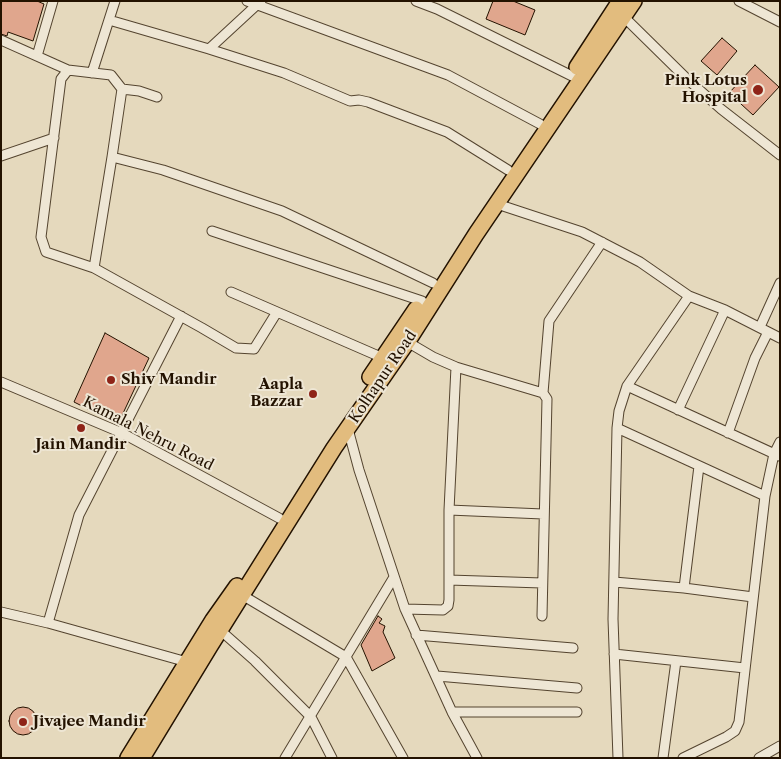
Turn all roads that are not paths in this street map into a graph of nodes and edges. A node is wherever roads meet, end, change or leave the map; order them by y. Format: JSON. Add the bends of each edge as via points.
{"nodes":[{"id":1,"x":54,"y":1,"type":"edge"},
{"id":2,"x":115,"y":1,"type":"edge"},
{"id":3,"x":247,"y":1,"type":"edge"},
{"id":4,"x":416,"y":1,"type":"edge"},
{"id":5,"x":620,"y":1,"type":"edge"},
{"id":6,"x":634,"y":1,"type":"edge"},
{"id":7,"x":739,"y":1,"type":"edge"},
{"id":8,"x":259,"y":3,"type":"edge"},
{"id":9,"x":438,"y":5,"type":"edge"},
{"id":10,"x":624,"y":17,"type":"junction"},
{"id":11,"x":109,"y":20,"type":"junction"},
{"id":12,"x":780,"y":22,"type":"edge"},
{"id":13,"x":1,"y":40,"type":"edge"},
{"id":14,"x":209,"y":49,"type":"junction"},
{"id":15,"x":36,"y":56,"type":"junction"},
{"id":16,"x":68,"y":70,"type":"junction"},
{"id":17,"x":92,"y":73,"type":"junction"},
{"id":18,"x":572,"y":76,"type":"junction"},
{"id":19,"x":122,"y":89,"type":"junction"},
{"id":20,"x":157,"y":97,"type":"dead end"},
{"id":21,"x":540,"y":124,"type":"junction"},
{"id":22,"x":54,"y":138,"type":"junction"},
{"id":23,"x":780,"y":154,"type":"edge"},
{"id":24,"x":1,"y":156,"type":"edge"},
{"id":25,"x":112,"y":157,"type":"junction"},
{"id":26,"x":508,"y":170,"type":"junction"},
{"id":27,"x":497,"y":204,"type":"junction"},
{"id":28,"x":212,"y":231,"type":"dead end"},
{"id":29,"x":602,"y":242,"type":"junction"},
{"id":30,"x":94,"y":268,"type":"junction"},
{"id":31,"x":433,"y":283,"type":"junction"},
{"id":32,"x":780,"y":283,"type":"edge"},
{"id":33,"x":232,"y":292,"type":"dead end"},
{"id":34,"x":688,"y":296,"type":"junction"},
{"id":35,"x":422,"y":301,"type":"junction"},
{"id":36,"x":725,"y":310,"type":"junction"},
{"id":37,"x":277,"y":312,"type":"junction"},
{"id":38,"x":181,"y":316,"type":"junction"},
{"id":39,"x":764,"y":329,"type":"junction"},
{"id":40,"x":780,"y":338,"type":"edge"},
{"id":41,"x":402,"y":340,"type":"junction"},
{"id":42,"x":382,"y":358,"type":"junction"},
{"id":43,"x":456,"y":367,"type":"junction"},
{"id":44,"x":1,"y":382,"type":"edge"},
{"id":45,"x":627,"y":386,"type":"junction"},
{"id":46,"x":543,"y":393,"type":"junction"},
{"id":47,"x":678,"y":410,"type":"junction"},
{"id":48,"x":617,"y":428,"type":"junction"},
{"id":49,"x":348,"y":429,"type":"junction"},
{"id":50,"x":122,"y":433,"type":"junction"},
{"id":51,"x":728,"y":433,"type":"junction"},
{"id":52,"x":780,"y":442,"type":"edge"},
{"id":53,"x":777,"y":455,"type":"edge"},
{"id":54,"x":699,"y":466,"type":"junction"},
{"id":55,"x":765,"y":496,"type":"junction"},
{"id":56,"x":449,"y":510,"type":"junction"},
{"id":57,"x":543,"y":514,"type":"junction"},
{"id":58,"x":279,"y":518,"type":"junction"},
{"id":59,"x":394,"y":577,"type":"junction"},
{"id":60,"x":449,"y":580,"type":"junction"},
{"id":61,"x":614,"y":582,"type":"junction"},
{"id":62,"x":542,"y":583,"type":"junction"},
{"id":63,"x":684,"y":588,"type":"junction"},
{"id":64,"x":242,"y":594,"type":"junction"},
{"id":65,"x":753,"y":597,"type":"junction"},
{"id":66,"x":405,"y":609,"type":"junction"},
{"id":67,"x":1,"y":612,"type":"edge"},
{"id":68,"x":542,"y":616,"type":"dead end"},
{"id":69,"x":48,"y":622,"type":"junction"},
{"id":70,"x":220,"y":630,"type":"junction"},
{"id":71,"x":416,"y":635,"type":"junction"},
{"id":72,"x":573,"y":648,"type":"dead end"},
{"id":73,"x":614,"y":654,"type":"junction"},
{"id":74,"x":346,"y":657,"type":"junction"},
{"id":75,"x":676,"y":661,"type":"junction"},
{"id":76,"x":186,"y":662,"type":"junction"},
{"id":77,"x":745,"y":668,"type":"junction"},
{"id":78,"x":437,"y":676,"type":"junction"},
{"id":79,"x":577,"y":688,"type":"dead end"},
{"id":80,"x":452,"y":712,"type":"junction"},
{"id":81,"x":577,"y":712,"type":"dead end"},
{"id":82,"x":311,"y":717,"type":"junction"},
{"id":83,"x":780,"y":746,"type":"edge"},
{"id":84,"x":128,"y":758,"type":"edge"},
{"id":85,"x":142,"y":758,"type":"edge"},
{"id":86,"x":285,"y":758,"type":"edge"},
{"id":87,"x":332,"y":758,"type":"edge"},
{"id":88,"x":403,"y":758,"type":"edge"},
{"id":89,"x":477,"y":758,"type":"edge"},
{"id":90,"x":618,"y":758,"type":"edge"},
{"id":91,"x":663,"y":758,"type":"edge"},
{"id":92,"x":683,"y":758,"type":"edge"},
{"id":93,"x":759,"y":758,"type":"edge"}],
"edges":[{"from":1,"to":15,"type":"street"},
{"from":2,"to":11,"type":"street"},
{"from":3,"to":8,"type":"street"},
{"from":4,"to":9,"type":"street"},
{"from":5,"to":18,"type":"main road","name":"Kolhapur Road"},
{"from":6,"to":10,"type":"main road","name":"Kolhapur Road"},
{"from":7,"to":12,"type":"street"},
{"from":8,"to":14,"type":"street"},
{"from":8,"to":21,"type":"street","via":[[448,75]]},
{"from":9,"to":18,"type":"street"},
{"from":10,"to":23,"type":"street","via":[[721,109]]},
{"from":10,"to":27,"type":"main road","name":"Kolhapur Road"},
{"from":11,"to":14,"type":"street"},
{"from":11,"to":17,"type":"street"},
{"from":13,"to":15,"type":"street"},
{"from":14,"to":26,"type":"street","via":[[284,73],[350,102],[368,102],[447,132]]},
{"from":15,"to":16,"type":"street"},
{"from":16,"to":17,"type":"street"},
{"from":16,"to":22,"type":"street","via":[[61,80]]},
{"from":17,"to":19,"type":"street","via":[[111,75]]},
{"from":18,"to":21,"type":"main road","name":"Kolhapur Road"},
{"from":19,"to":20,"type":"street"},
{"from":19,"to":25,"type":"street"},
{"from":21,"to":26,"type":"main road","name":"Kolhapur Road"},
{"from":22,"to":24,"type":"street"},
{"from":22,"to":30,"type":"street","via":[[41,237],[46,252]]},
{"from":25,"to":30,"type":"street"},
{"from":25,"to":31,"type":"street","via":[[163,170],[282,211]]},
{"from":26,"to":31,"type":"main road","name":"Kolhapur Road"},
{"from":27,"to":29,"type":"street","via":[[582,232]]},
{"from":27,"to":41,"type":"main road","name":"Kolhapur Road"},
{"from":28,"to":35,"type":"street"},
{"from":29,"to":34,"type":"street","via":[[640,262]]},
{"from":29,"to":46,"type":"street","via":[[549,321]]},
{"from":30,"to":38,"type":"street"},
{"from":31,"to":35,"type":"main road","name":"Kolhapur Road"},
{"from":32,"to":39,"type":"street"},
{"from":33,"to":37,"type":"street"},
{"from":34,"to":36,"type":"street"},
{"from":34,"to":45,"type":"street"},
{"from":35,"to":41,"type":"main road","name":"Kolhapur Road"},
{"from":36,"to":39,"type":"street"},
{"from":36,"to":47,"type":"street"},
{"from":37,"to":38,"type":"street","via":[[254,349],[236,348]]},
{"from":37,"to":42,"type":"street"},
{"from":38,"to":50,"type":"street"},
{"from":39,"to":40,"type":"street"},
{"from":39,"to":51,"type":"street"},
{"from":41,"to":42,"type":"main road","name":"Kolhapur Road"},
{"from":41,"to":43,"type":"street"},
{"from":41,"to":49,"type":"main road","name":"Kolhapur Road"},
{"from":42,"to":58,"type":"main road","name":"Kolhapur Road"},
{"from":43,"to":46,"type":"street"},
{"from":43,"to":56,"type":"street"},
{"from":44,"to":50,"type":"street","name":"Kamala Nehru Road"},
{"from":45,"to":47,"type":"street"},
{"from":45,"to":48,"type":"street","via":[[621,399]]},
{"from":46,"to":57,"type":"street","via":[[547,399]]},
{"from":47,"to":51,"type":"street"},
{"from":48,"to":54,"type":"street"},
{"from":48,"to":61,"type":"street"},
{"from":49,"to":59,"type":"street"},
{"from":49,"to":64,"type":"main road","name":"Kolhapur Road"},
{"from":50,"to":58,"type":"street","name":"Kamala Nehru Road"},
{"from":50,"to":69,"type":"street","via":[[80,515]]},
{"from":51,"to":53,"type":"street"},
{"from":52,"to":53,"type":"street"},
{"from":53,"to":55,"type":"street"},
{"from":54,"to":55,"type":"street"},
{"from":54,"to":63,"type":"street"},
{"from":55,"to":65,"type":"street"},
{"from":56,"to":57,"type":"street"},
{"from":56,"to":60,"type":"street"},
{"from":57,"to":62,"type":"street"},
{"from":58,"to":76,"type":"main road","name":"Kolhapur Road"},
{"from":59,"to":66,"type":"street"},
{"from":59,"to":74,"type":"street"},
{"from":60,"to":62,"type":"street"},
{"from":60,"to":66,"type":"street","via":[[448,606],[443,610]]},
{"from":61,"to":63,"type":"street"},
{"from":61,"to":73,"type":"street"},
{"from":62,"to":68,"type":"street"},
{"from":63,"to":65,"type":"street"},
{"from":64,"to":70,"type":"main road","name":"Kolhapur Road"},
{"from":64,"to":74,"type":"street"},
{"from":65,"to":77,"type":"street"},
{"from":66,"to":71,"type":"street"},
{"from":67,"to":69,"type":"street"},
{"from":69,"to":76,"type":"street"},
{"from":70,"to":82,"type":"street"},
{"from":70,"to":85,"type":"main road","name":"Kolhapur Road"},
{"from":71,"to":72,"type":"street"},
{"from":71,"to":78,"type":"street"},
{"from":73,"to":75,"type":"street"},
{"from":73,"to":90,"type":"street"},
{"from":74,"to":82,"type":"street"},
{"from":74,"to":88,"type":"street"},
{"from":75,"to":77,"type":"street"},
{"from":75,"to":91,"type":"street"},
{"from":76,"to":84,"type":"main road","name":"Kolhapur Road"},
{"from":77,"to":92,"type":"street","via":[[739,722],[735,731]]},
{"from":78,"to":79,"type":"street"},
{"from":78,"to":80,"type":"street"},
{"from":80,"to":81,"type":"street"},
{"from":80,"to":89,"type":"street"},
{"from":82,"to":86,"type":"street"},
{"from":82,"to":87,"type":"street"},
{"from":83,"to":93,"type":"street"}]}
